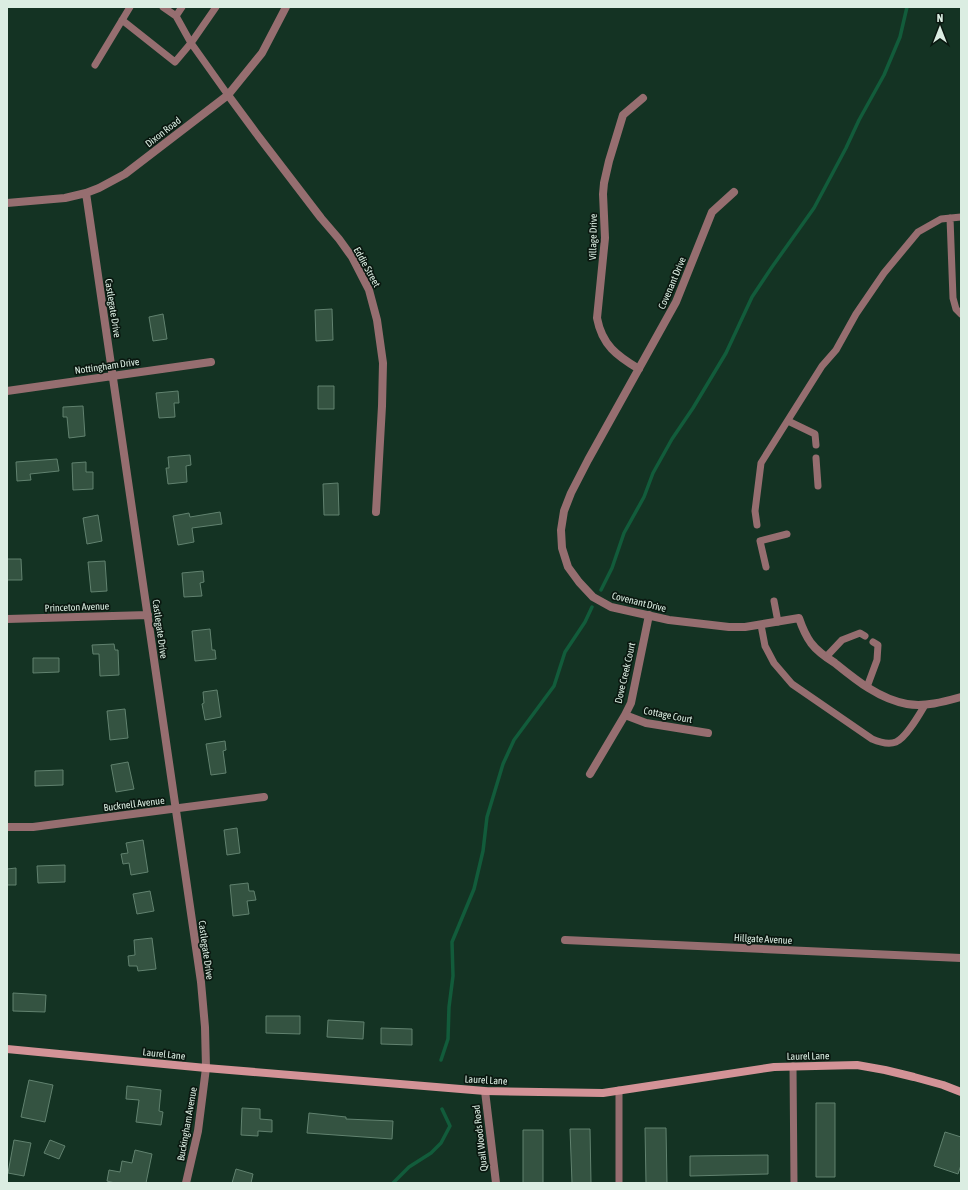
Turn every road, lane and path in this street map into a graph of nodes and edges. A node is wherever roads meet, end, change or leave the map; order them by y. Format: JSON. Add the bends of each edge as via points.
{"nodes":[{"id":1,"x":130,"y":7,"type":"edge"},
{"id":2,"x":164,"y":7,"type":"edge"},
{"id":3,"x":182,"y":7,"type":"edge"},
{"id":4,"x":216,"y":7,"type":"edge"},
{"id":5,"x":286,"y":7,"type":"edge"},
{"id":6,"x":176,"y":16,"type":"junction"},
{"id":7,"x":122,"y":20,"type":"junction"},
{"id":8,"x":191,"y":43,"type":"junction"},
{"id":9,"x":95,"y":65,"type":"dead end"},
{"id":10,"x":228,"y":95,"type":"junction"},
{"id":11,"x":643,"y":98,"type":"dead end"},
{"id":12,"x":734,"y":192,"type":"dead end"},
{"id":13,"x":86,"y":193,"type":"junction"},
{"id":14,"x":7,"y":203,"type":"edge"},
{"id":15,"x":961,"y":217,"type":"edge"},
{"id":16,"x":950,"y":218,"type":"junction"},
{"id":17,"x":961,"y":314,"type":"edge"},
{"id":18,"x":211,"y":362,"type":"dead end"},
{"id":19,"x":639,"y":369,"type":"junction"},
{"id":20,"x":113,"y":376,"type":"junction"},
{"id":21,"x":7,"y":391,"type":"edge"},
{"id":22,"x":788,"y":421,"type":"junction"},
{"id":23,"x":816,"y":445,"type":"dead end"},
{"id":24,"x":816,"y":458,"type":"dead end"},
{"id":25,"x":818,"y":486,"type":"dead end"},
{"id":26,"x":376,"y":512,"type":"dead end"},
{"id":27,"x":757,"y":525,"type":"dead end"},
{"id":28,"x":787,"y":534,"type":"dead end"},
{"id":29,"x":766,"y":567,"type":"dead end"},
{"id":30,"x":774,"y":601,"type":"dead end"},
{"id":31,"x":148,"y":615,"type":"junction"},
{"id":32,"x":648,"y":615,"type":"junction"},
{"id":33,"x":7,"y":619,"type":"edge"},
{"id":34,"x":778,"y":622,"type":"junction"},
{"id":35,"x":761,"y":625,"type":"junction"},
{"id":36,"x":865,"y":636,"type":"dead end"},
{"id":37,"x":873,"y":642,"type":"dead end"},
{"id":38,"x":826,"y":657,"type":"junction"},
{"id":39,"x":867,"y":687,"type":"junction"},
{"id":40,"x":961,"y":697,"type":"edge"},
{"id":41,"x":926,"y":705,"type":"junction"},
{"id":42,"x":625,"y":715,"type":"junction"},
{"id":43,"x":708,"y":733,"type":"dead end"},
{"id":44,"x":590,"y":774,"type":"dead end"},
{"id":45,"x":264,"y":797,"type":"dead end"},
{"id":46,"x":176,"y":809,"type":"junction"},
{"id":47,"x":7,"y":827,"type":"edge"},
{"id":48,"x":565,"y":940,"type":"dead end"},
{"id":49,"x":961,"y":958,"type":"edge"},
{"id":50,"x":7,"y":1049,"type":"edge"},
{"id":51,"x":793,"y":1066,"type":"junction"},
{"id":52,"x":206,"y":1068,"type":"junction"},
{"id":53,"x":619,"y":1090,"type":"junction"},
{"id":54,"x":485,"y":1091,"type":"junction"},
{"id":55,"x":961,"y":1092,"type":"edge"},
{"id":56,"x":186,"y":1183,"type":"edge"},
{"id":57,"x":496,"y":1183,"type":"edge"},
{"id":58,"x":620,"y":1183,"type":"edge"},
{"id":59,"x":794,"y":1183,"type":"edge"}],
"edges":[{"from":1,"to":7,"type":"lane"},
{"from":2,"to":6,"type":"lane"},
{"from":3,"to":6,"type":"lane"},
{"from":4,"to":8,"type":"lane"},
{"from":5,"to":10,"type":"street","name":"Dixon Road","via":[[262,53]]},
{"from":6,"to":8,"type":"lane"},
{"from":7,"to":8,"type":"lane","via":[[175,62]]},
{"from":7,"to":9,"type":"lane"},
{"from":8,"to":10,"type":"lane"},
{"from":10,"to":13,"type":"street","name":"Dixon Road","via":[[125,174]]},
{"from":10,"to":26,"type":"street","name":"Eddie Street","via":[[339,239],[370,290],[383,363]]},
{"from":11,"to":19,"type":"street","name":"Village Drive","via":[[624,115],[604,183],[605,238],[597,318],[608,345],[625,361]]},
{"from":12,"to":19,"type":"street","name":"Covenant Drive","via":[[712,212],[676,302]]},
{"from":13,"to":14,"type":"street","name":"Dixon Road","via":[[65,198]]},
{"from":13,"to":20,"type":"street","name":"Castlegate Drive"},
{"from":15,"to":16,"type":"lane"},
{"from":16,"to":17,"type":"lane","via":[[953,298],[956,309]]},
{"from":16,"to":22,"type":"lane","via":[[941,219],[918,232],[884,273]]},
{"from":18,"to":20,"type":"street","name":"Nottingham Drive"},
{"from":19,"to":32,"type":"street","name":"Covenant Drive","via":[[571,493],[564,511],[561,530],[562,548],[568,567],[593,597],[611,607]]},
{"from":20,"to":21,"type":"street","name":"Nottingham Drive"},
{"from":20,"to":31,"type":"street","name":"Castlegate Drive"},
{"from":22,"to":23,"type":"lane","via":[[815,434]]},
{"from":22,"to":27,"type":"lane","via":[[761,463],[755,511]]},
{"from":24,"to":25,"type":"lane"},
{"from":28,"to":29,"type":"lane","via":[[760,541]]},
{"from":30,"to":34,"type":"lane"},
{"from":31,"to":33,"type":"street","name":"Princeton Avenue"},
{"from":31,"to":46,"type":"street","name":"Castlegate Drive"},
{"from":32,"to":35,"type":"street","name":"Covenant Drive","via":[[729,628]]},
{"from":32,"to":42,"type":"street","name":"Dove Creek Court","via":[[630,703]]},
{"from":34,"to":35,"type":"street","name":"Covenant Drive"},
{"from":34,"to":38,"type":"street","name":"Covenant Drive","via":[[799,618],[812,644]]},
{"from":35,"to":41,"type":"lane","via":[[765,646],[774,663],[792,684],[872,740],[885,744],[897,742],[910,730]]},
{"from":36,"to":38,"type":"lane","via":[[860,633],[842,640]]},
{"from":37,"to":39,"type":"lane","via":[[878,645],[877,660]]},
{"from":38,"to":39,"type":"street","name":"Covenant Drive"},
{"from":39,"to":41,"type":"street","name":"Covenant Drive","via":[[888,699],[906,704]]},
{"from":40,"to":41,"type":"street","name":"Covenant Drive"},
{"from":42,"to":43,"type":"street","name":"Cottage Court","via":[[646,723]]},
{"from":42,"to":44,"type":"street","name":"Dove Creek Court"},
{"from":45,"to":46,"type":"street","name":"Bucknell Avenue"},
{"from":46,"to":47,"type":"street","name":"Bucknell Avenue","via":[[33,827]]},
{"from":46,"to":52,"type":"street","name":"Castlegate Drive","via":[[201,982]]},
{"from":48,"to":49,"type":"street","name":"Hillgate Avenue"},
{"from":50,"to":52,"type":"street","name":"Laurel Lane"},
{"from":51,"to":53,"type":"street","name":"Laurel Lane"},
{"from":51,"to":55,"type":"street","name":"Laurel Lane","via":[[856,1065],[914,1077]]},
{"from":51,"to":59,"type":"lane"},
{"from":52,"to":54,"type":"street","name":"Laurel Lane"},
{"from":52,"to":56,"type":"street","name":"Buckingham Avenue","via":[[198,1131]]},
{"from":53,"to":54,"type":"street","name":"Laurel Lane","via":[[603,1093]]},
{"from":53,"to":58,"type":"lane"},
{"from":54,"to":57,"type":"street","name":"Quail Woods Road"}]}
